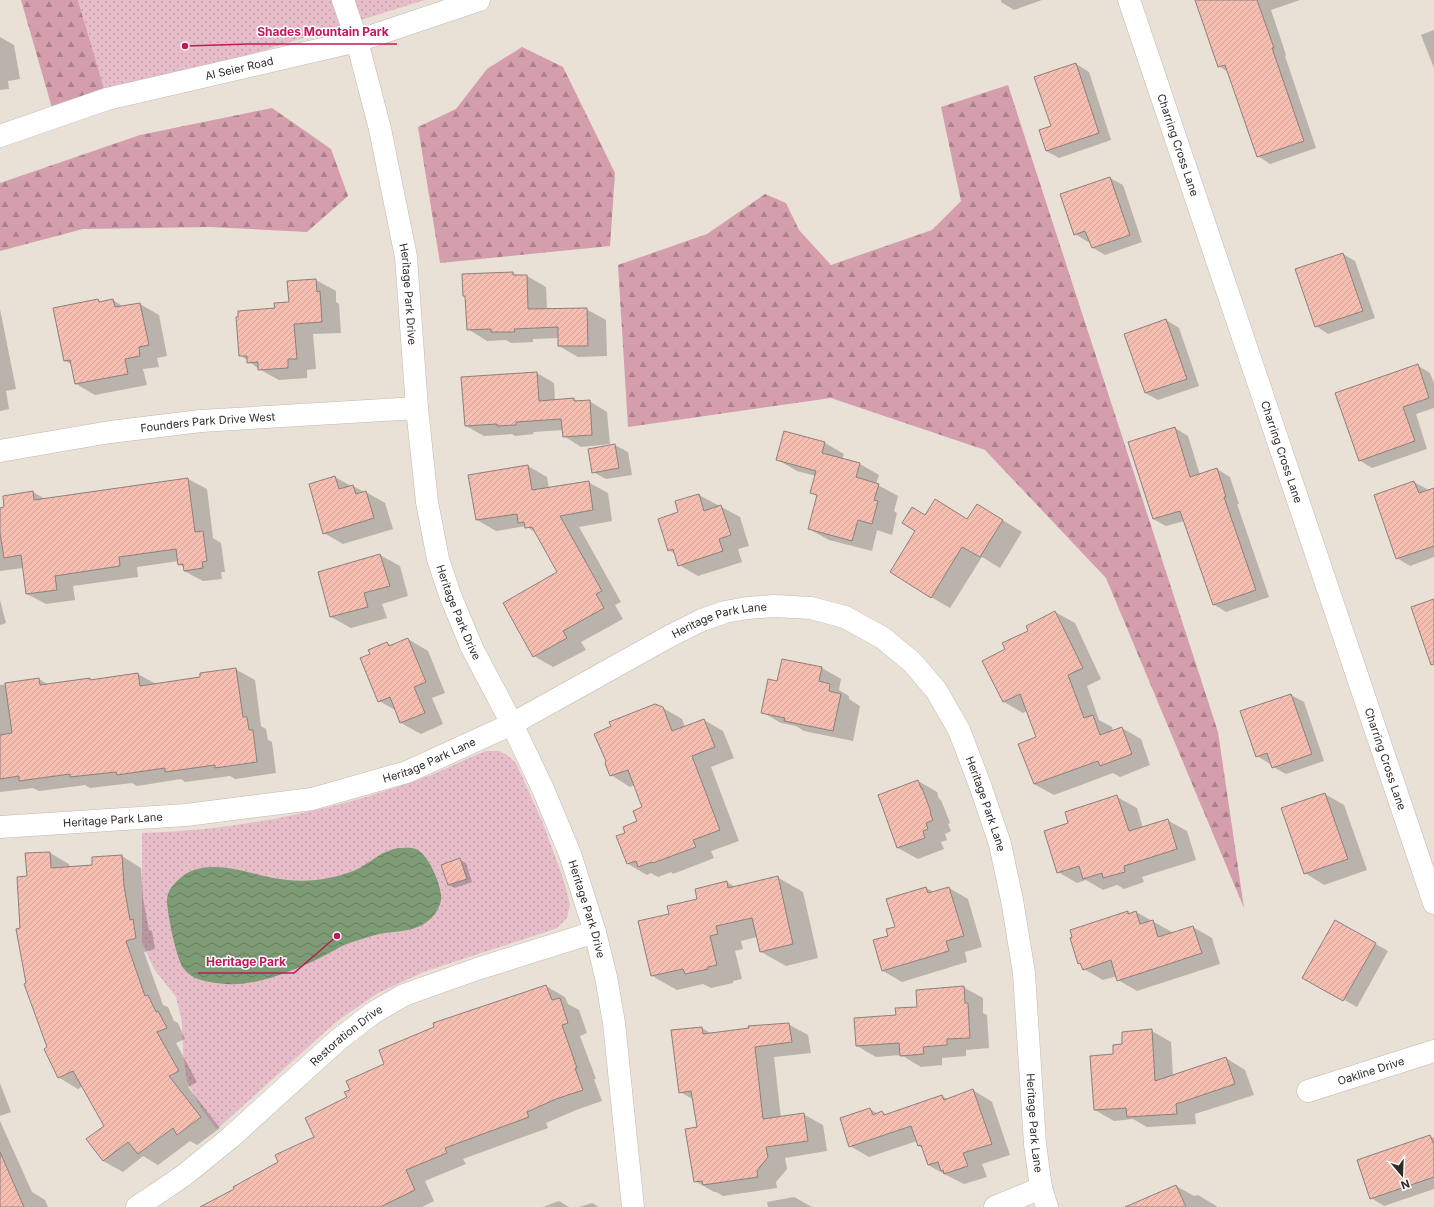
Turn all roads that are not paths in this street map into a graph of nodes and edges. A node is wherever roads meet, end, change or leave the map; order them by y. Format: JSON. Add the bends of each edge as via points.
{"nodes":[{"id":1,"x":343,"y":0,"type":"edge"},
{"id":2,"x":479,"y":0,"type":"edge"},
{"id":3,"x":1129,"y":0,"type":"edge"},
{"id":4,"x":356,"y":41,"type":"junction"},
{"id":5,"x":0,"y":136,"type":"edge"},
{"id":6,"x":417,"y":408,"type":"junction"},
{"id":7,"x":0,"y":451,"type":"edge"},
{"id":8,"x":512,"y":724,"type":"junction"},
{"id":9,"x":0,"y":827,"type":"edge"},
{"id":10,"x":1434,"y":903,"type":"edge"},
{"id":11,"x":595,"y":932,"type":"junction"},
{"id":12,"x":1434,"y":1051,"type":"edge"},
{"id":13,"x":1308,"y":1091,"type":"dead end"},
{"id":14,"x":1044,"y":1197,"type":"edge"},
{"id":15,"x":137,"y":1207,"type":"edge"},
{"id":16,"x":633,"y":1207,"type":"edge"},
{"id":17,"x":995,"y":1207,"type":"edge"}],
"edges":[{"from":1,"to":4,"type":"street","name":"Heritage Park Drive"},
{"from":2,"to":4,"type":"street","name":"Al Seier Road"},
{"from":3,"to":10,"type":"street","name":"Charring Cross Lane"},
{"from":4,"to":5,"type":"street","name":"Al Seier Road","via":[[107,99]]},
{"from":4,"to":6,"type":"street","name":"Heritage Park Drive","via":[[380,129],[406,258]]},
{"from":6,"to":7,"type":"street","name":"Founders Park Drive West","via":[[201,421],[110,432]]},
{"from":6,"to":8,"type":"street","name":"Heritage Park Drive","via":[[427,502],[438,558],[472,648]]},
{"from":8,"to":9,"type":"street","name":"Heritage Park Lane","via":[[407,772],[312,799],[186,815]]},
{"from":8,"to":11,"type":"street","name":"Heritage Park Drive","via":[[570,854]]},
{"from":8,"to":14,"type":"street","name":"Heritage Park Lane","via":[[702,620],[747,608],[811,608],[845,617],[883,638],[912,662],[936,690],[959,730],[1000,844],[1024,974],[1035,1144]]},
{"from":11,"to":15,"type":"street","name":"Restoration Drive","via":[[404,995],[373,1013],[338,1040],[230,1138],[183,1176]]},
{"from":11,"to":16,"type":"street","name":"Heritage Park Drive","via":[[614,1023]]},
{"from":12,"to":13,"type":"street","name":"Oakline Drive"},
{"from":14,"to":17,"type":"street"}]}
